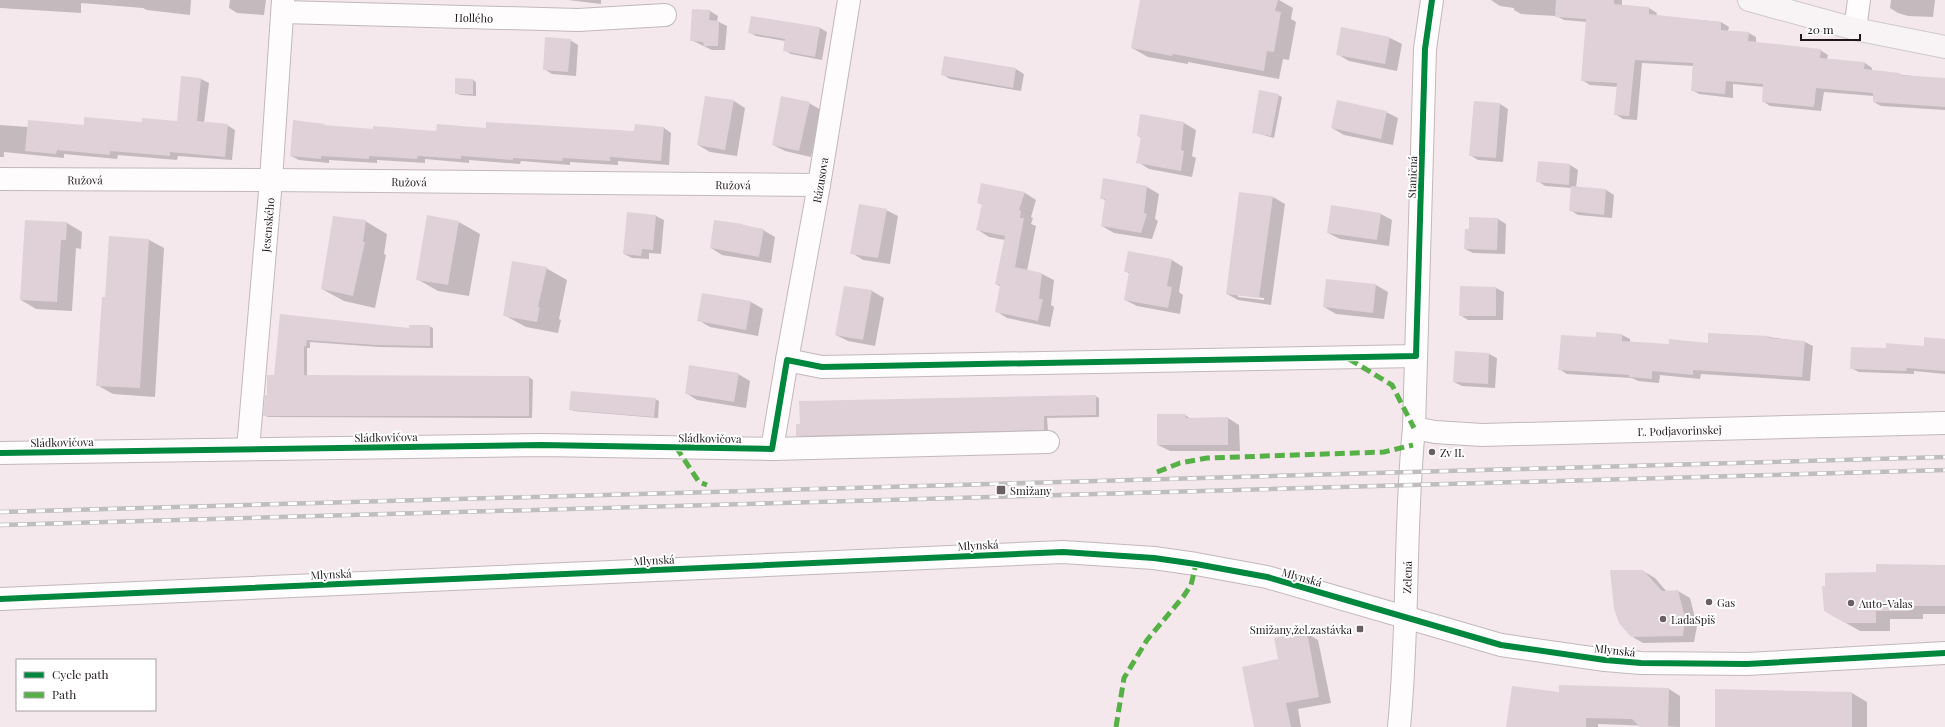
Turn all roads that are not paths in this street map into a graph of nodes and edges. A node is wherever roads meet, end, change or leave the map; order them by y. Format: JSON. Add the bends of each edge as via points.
{"nodes":[{"id":1,"x":849,"y":0,"type":"edge"},
{"id":2,"x":1432,"y":0,"type":"edge"},
{"id":3,"x":1749,"y":0,"type":"edge"},
{"id":4,"x":1859,"y":0,"type":"edge"},
{"id":5,"x":283,"y":6,"type":"edge"},
{"id":6,"x":665,"y":15,"type":"dead end"},
{"id":7,"x":1855,"y":30,"type":"junction"},
{"id":8,"x":1945,"y":47,"type":"edge"},
{"id":9,"x":0,"y":179,"type":"edge"},
{"id":10,"x":272,"y":180,"type":"junction"},
{"id":11,"x":819,"y":185,"type":"junction"},
{"id":12,"x":1416,"y":356,"type":"junction"},
{"id":13,"x":787,"y":360,"type":"junction"},
{"id":14,"x":1945,"y":423,"type":"edge"},
{"id":15,"x":1414,"y":428,"type":"junction"},
{"id":16,"x":1048,"y":442,"type":"dead end"},
{"id":17,"x":248,"y":448,"type":"junction"},
{"id":18,"x":772,"y":449,"type":"junction"},
{"id":19,"x":0,"y":453,"type":"edge"},
{"id":20,"x":0,"y":599,"type":"edge"},
{"id":21,"x":1406,"y":617,"type":"junction"},
{"id":22,"x":1945,"y":653,"type":"edge"},
{"id":23,"x":1399,"y":727,"type":"edge"}],
"edges":[{"from":1,"to":11,"type":"street","name":"Rázusova"},
{"from":2,"to":12,"type":"street","name":"Staničná","via":[[1425,49]]},
{"from":3,"to":7,"type":"main road"},
{"from":4,"to":7,"type":"street"},
{"from":5,"to":6,"type":"street","name":"Hollého","via":[[578,20]]},
{"from":5,"to":10,"type":"street","name":"Jesenského"},
{"from":7,"to":8,"type":"main road"},
{"from":9,"to":10,"type":"street","name":"Ružová"},
{"from":10,"to":11,"type":"street","name":"Ružová"},
{"from":10,"to":17,"type":"street","name":"Jesenského"},
{"from":11,"to":13,"type":"street","name":"Rázusova"},
{"from":12,"to":13,"type":"street","via":[[822,367]]},
{"from":12,"to":15,"type":"street","name":"Staničná"},
{"from":13,"to":18,"type":"street","name":"Rázusova"},
{"from":14,"to":15,"type":"street","name":"Ľ. Podjavorinskej","via":[[1482,435]]},
{"from":15,"to":21,"type":"street","name":"Zelená","via":[[1409,485]]},
{"from":16,"to":18,"type":"street","name":"Sládkovičova"},
{"from":17,"to":18,"type":"street","name":"Sládkovičova","via":[[541,445]]},
{"from":17,"to":19,"type":"street","name":"Sládkovičova"},
{"from":20,"to":21,"type":"street","name":"Mlynská","via":[[1063,552],[1154,558],[1234,570]]},
{"from":21,"to":22,"type":"street","name":"Mlynská","via":[[1501,644],[1641,663],[1754,664]]},
{"from":21,"to":23,"type":"street","name":"Zelená","via":[[1404,680]]}]}
